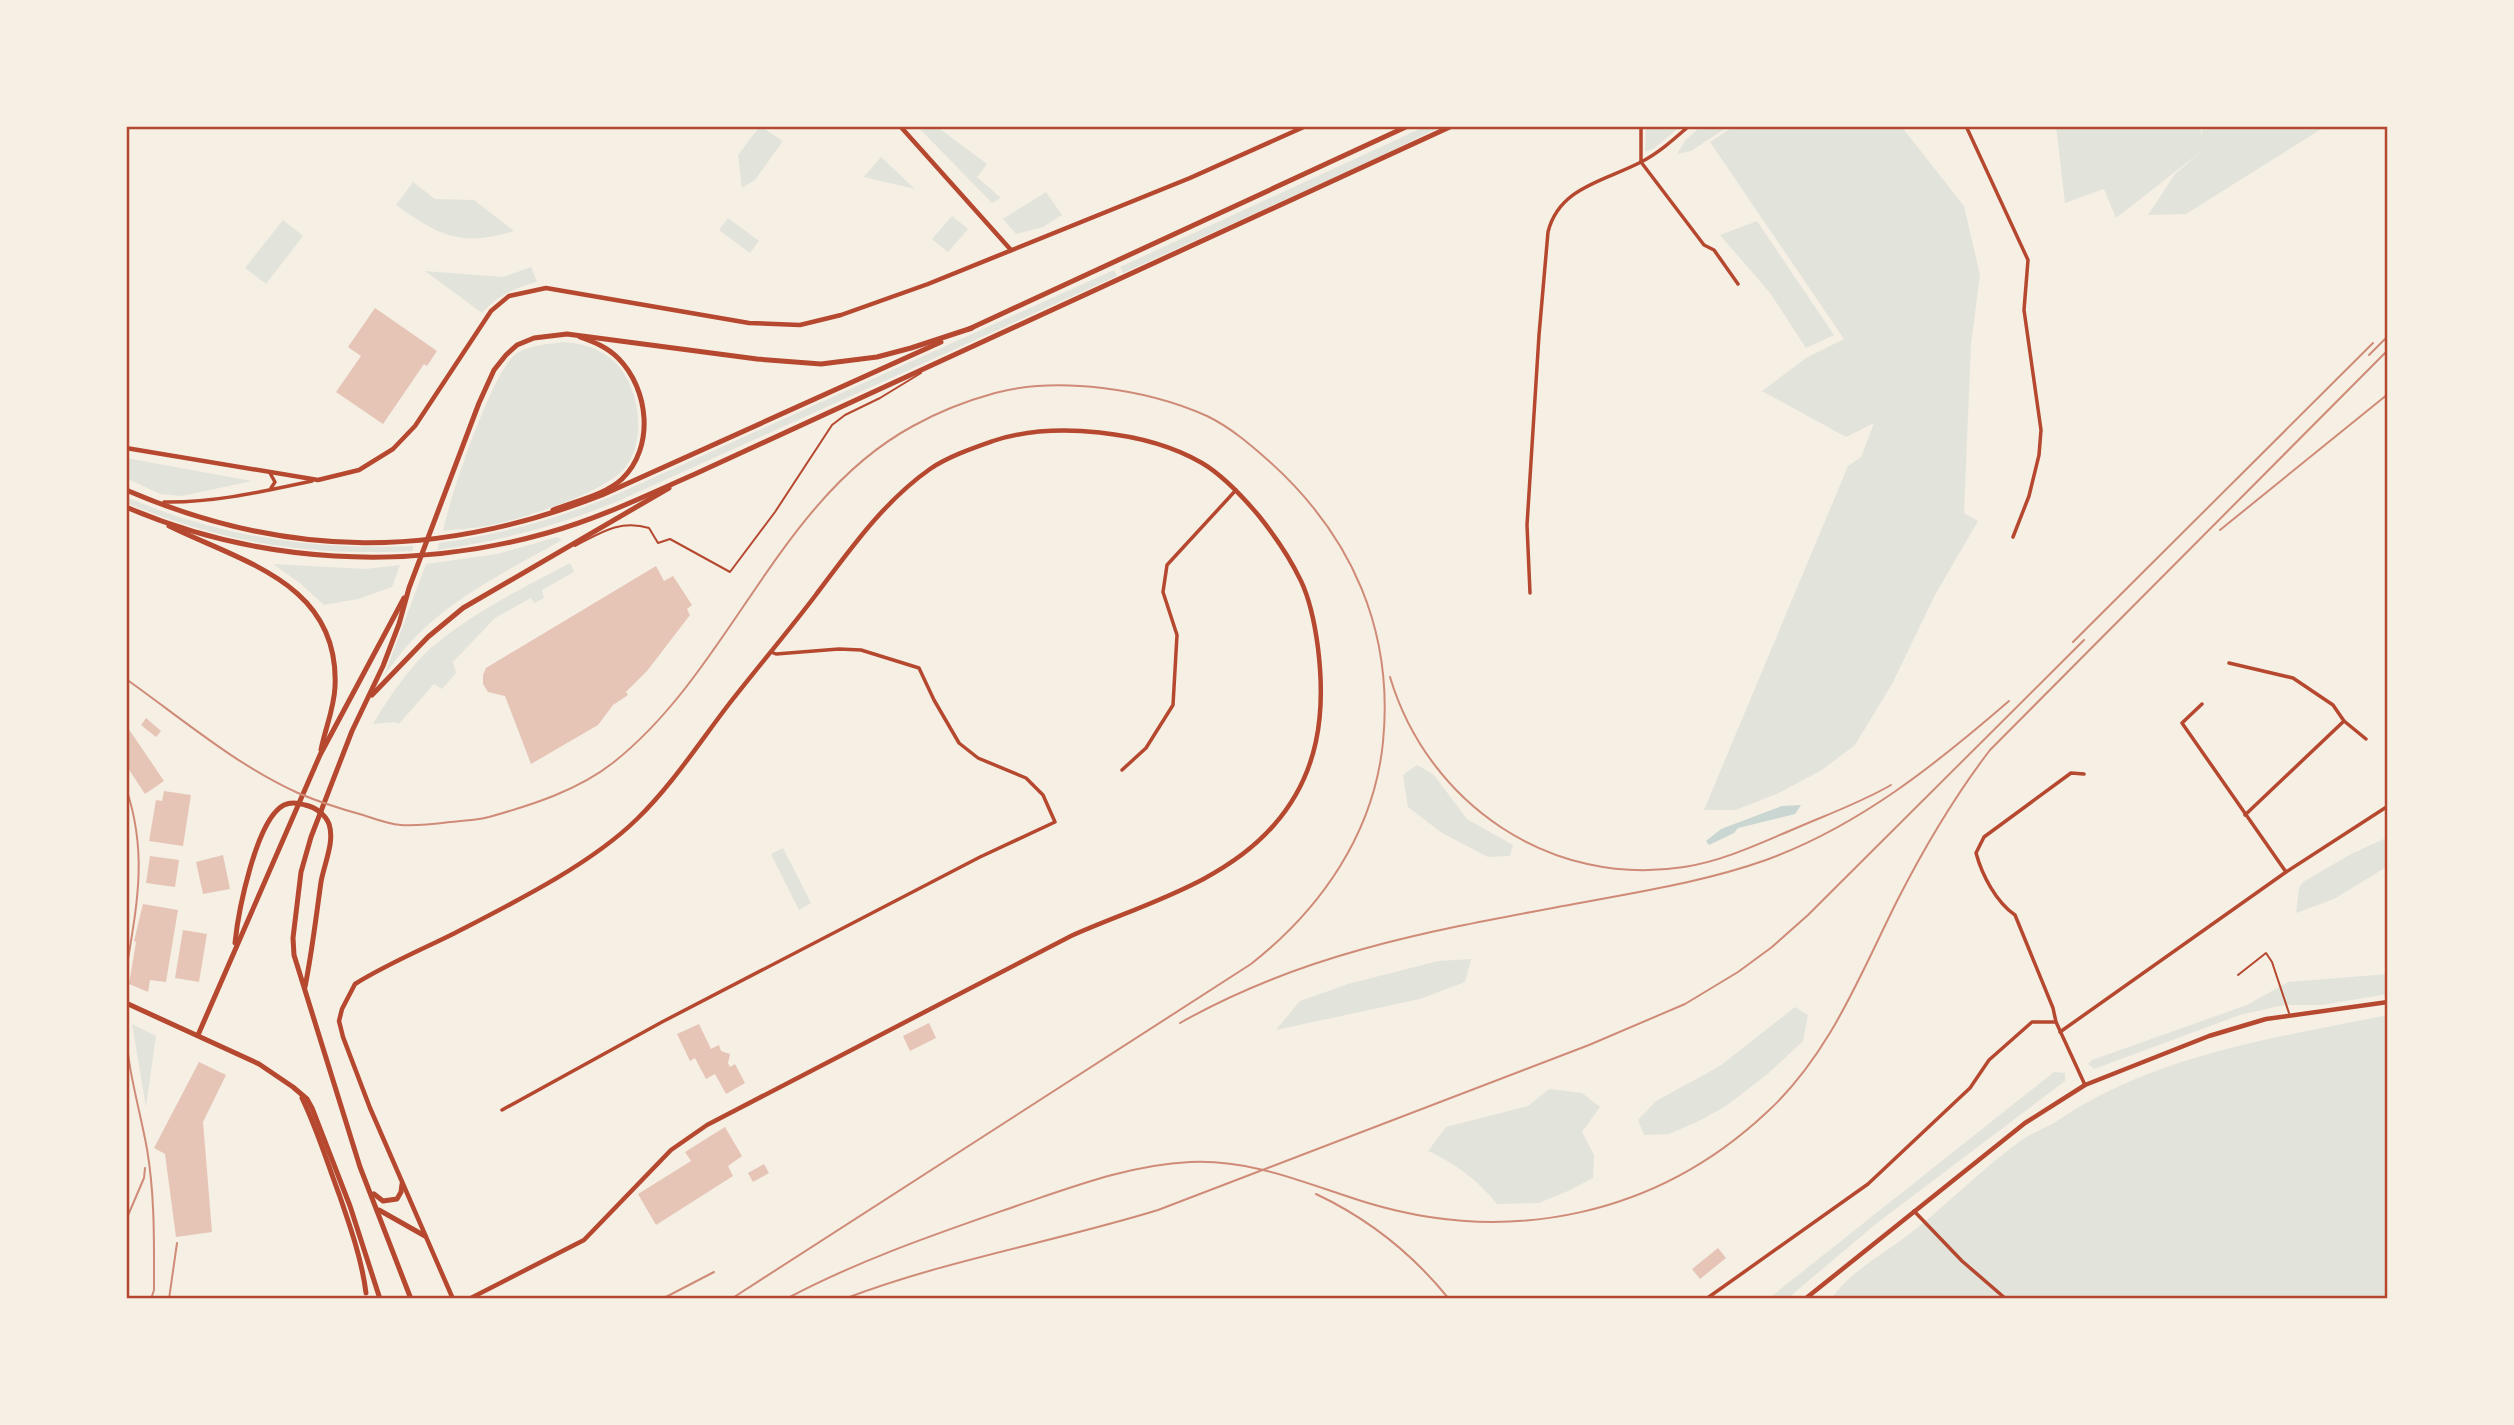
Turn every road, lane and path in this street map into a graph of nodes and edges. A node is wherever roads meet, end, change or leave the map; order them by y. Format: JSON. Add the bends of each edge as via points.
{"nodes":[{"id":1,"x":900,"y":126,"type":"edge"},
{"id":2,"x":1306,"y":126,"type":"edge"},
{"id":3,"x":1408,"y":126,"type":"edge"},
{"id":4,"x":1452,"y":126,"type":"edge"},
{"id":5,"x":1641,"y":126,"type":"edge"},
{"id":6,"x":1689,"y":126,"type":"edge"},
{"id":7,"x":1966,"y":126,"type":"edge"},
{"id":8,"x":1641,"y":162,"type":"junction"},
{"id":9,"x":1011,"y":250,"type":"junction"},
{"id":10,"x":1738,"y":284,"type":"dead end"},
{"id":11,"x":972,"y":328,"type":"junction"},
{"id":12,"x":567,"y":334,"type":"junction"},
{"id":13,"x":939,"y":361,"type":"junction"},
{"id":14,"x":126,"y":448,"type":"edge"},
{"id":15,"x":270,"y":473,"type":"junction"},
{"id":16,"x":695,"y":474,"type":"junction"},
{"id":17,"x":318,"y":480,"type":"junction"},
{"id":18,"x":126,"y":490,"type":"edge"},
{"id":19,"x":267,"y":490,"type":"junction"},
{"id":20,"x":1236,"y":490,"type":"junction"},
{"id":21,"x":154,"y":502,"type":"junction"},
{"id":22,"x":126,"y":507,"type":"edge"},
{"id":23,"x":147,"y":516,"type":"junction"},
{"id":24,"x":523,"y":522,"type":"junction"},
{"id":25,"x":2012,"y":537,"type":"dead end"},
{"id":26,"x":527,"y":570,"type":"junction"},
{"id":27,"x":409,"y":588,"type":"junction"},
{"id":28,"x":1530,"y":593,"type":"dead end"},
{"id":29,"x":771,"y":652,"type":"junction"},
{"id":30,"x":2229,"y":663,"type":"dead end"},
{"id":31,"x":367,"y":699,"type":"junction"},
{"id":32,"x":2202,"y":704,"type":"dead end"},
{"id":33,"x":2344,"y":721,"type":"junction"},
{"id":34,"x":2366,"y":739,"type":"dead end"},
{"id":35,"x":320,"y":755,"type":"junction"},
{"id":36,"x":1122,"y":771,"type":"dead end"},
{"id":37,"x":2084,"y":774,"type":"dead end"},
{"id":38,"x":2388,"y":806,"type":"edge"},
{"id":39,"x":2245,"y":815,"type":"junction"},
{"id":40,"x":2286,"y":872,"type":"junction"},
{"id":41,"x":234,"y":949,"type":"junction"},
{"id":42,"x":2238,"y":975,"type":"dead end"},
{"id":43,"x":305,"y":989,"type":"junction"},
{"id":44,"x":2388,"y":1002,"type":"edge"},
{"id":45,"x":126,"y":1003,"type":"edge"},
{"id":46,"x":2290,"y":1016,"type":"junction"},
{"id":47,"x":2056,"y":1022,"type":"junction"},
{"id":48,"x":2060,"y":1032,"type":"junction"},
{"id":49,"x":198,"y":1035,"type":"junction"},
{"id":50,"x":2085,"y":1085,"type":"junction"},
{"id":51,"x":299,"y":1092,"type":"junction"},
{"id":52,"x":502,"y":1110,"type":"dead end"},
{"id":53,"x":402,"y":1184,"type":"junction"},
{"id":54,"x":371,"y":1191,"type":"junction"},
{"id":55,"x":379,"y":1210,"type":"junction"},
{"id":56,"x":1914,"y":1211,"type":"junction"},
{"id":57,"x":425,"y":1236,"type":"junction"},
{"id":58,"x":366,"y":1296,"type":"edge"},
{"id":59,"x":380,"y":1299,"type":"edge"},
{"id":60,"x":411,"y":1299,"type":"edge"},
{"id":61,"x":453,"y":1299,"type":"edge"},
{"id":62,"x":469,"y":1299,"type":"edge"},
{"id":63,"x":1706,"y":1299,"type":"edge"},
{"id":64,"x":1805,"y":1299,"type":"edge"},
{"id":65,"x":2006,"y":1299,"type":"edge"}],
"edges":[{"from":1,"to":9,"type":"street"},
{"from":2,"to":9,"type":"street"},
{"from":3,"to":11,"type":"main road"},
{"from":4,"to":13,"type":"main road"},
{"from":5,"to":8,"type":"street"},
{"from":6,"to":8,"type":"street"},
{"from":7,"to":25,"type":"street","via":[[2028,260],[2024,310],[2041,430],[2029,496]]},
{"from":8,"to":10,"type":"street"},
{"from":8,"to":28,"type":"street","via":[[1574,193],[1558,207],[1550,225],[1527,525]]},
{"from":9,"to":17,"type":"street","via":[[863,307],[800,325],[749,323],[546,288],[519,292],[500,302],[482,321],[426,410],[393,449],[359,470]]},
{"from":11,"to":12,"type":"main road","via":[[877,357],[821,364]]},
{"from":11,"to":24,"type":"main road","via":[[602,495]]},
{"from":12,"to":24,"type":"main road","via":[[605,348],[625,366],[642,405],[643,442],[634,464],[616,483]]},
{"from":12,"to":27,"type":"main road","via":[[534,338],[517,345],[499,362]]},
{"from":13,"to":16,"type":"main road"},
{"from":13,"to":26,"type":"lane","via":[[832,425],[730,572],[670,539],[658,543],[653,531],[628,523]]},
{"from":14,"to":15,"type":"street"},
{"from":15,"to":17,"type":"street"},
{"from":15,"to":19,"type":"street","via":[[275,482]]},
{"from":16,"to":23,"type":"main road","via":[[549,533],[447,554],[328,556],[216,537]]},
{"from":16,"to":26,"type":"main road"},
{"from":17,"to":19,"type":"street"},
{"from":18,"to":21,"type":"main road"},
{"from":19,"to":21,"type":"street","via":[[181,503]]},
{"from":20,"to":29,"type":"street","via":[[1205,465],[1139,439],[1100,432],[1049,432],[996,440],[932,467],[882,511]]},
{"from":20,"to":36,"type":"street","via":[[1167,565],[1163,592],[1177,635],[1173,705],[1146,748]]},
{"from":20,"to":62,"type":"street","via":[[1278,541],[1302,582],[1314,619],[1321,669],[1322,714],[1315,754],[1302,784],[1271,828],[1216,871],[1071,936],[707,1125],[671,1150],[584,1240]]},
{"from":21,"to":24,"type":"main road","via":[[254,533],[332,542],[381,544],[462,536]]},
{"from":22,"to":23,"type":"main road"},
{"from":23,"to":35,"type":"main road","via":[[264,571],[312,607],[329,634],[335,673]]},
{"from":26,"to":31,"type":"main road","via":[[434,631]]},
{"from":27,"to":31,"type":"main road"},
{"from":27,"to":35,"type":"main road"},
{"from":29,"to":52,"type":"street","via":[[861,650],[919,668],[959,743],[978,758],[1026,778],[1043,795],[1055,822]]},
{"from":29,"to":53,"type":"street","via":[[669,782],[610,842],[486,916],[367,976],[351,990],[342,1009],[341,1029]]},
{"from":30,"to":33,"type":"street","via":[[2293,678],[2333,705]]},
{"from":31,"to":43,"type":"main road","via":[[301,872],[293,938]]},
{"from":32,"to":39,"type":"street","via":[[2182,723]]},
{"from":33,"to":34,"type":"street"},
{"from":33,"to":39,"type":"street"},
{"from":35,"to":41,"type":"main road"},
{"from":37,"to":47,"type":"street","via":[[2071,773],[1984,837],[1976,853],[2005,908],[2015,915]]},
{"from":38,"to":40,"type":"street"},
{"from":39,"to":40,"type":"street"},
{"from":40,"to":48,"type":"street"},
{"from":41,"to":43,"type":"main road","via":[[246,884],[263,830],[284,805],[316,809],[330,827],[329,848]]},
{"from":41,"to":49,"type":"main road"},
{"from":42,"to":46,"type":"lane","via":[[2266,953]]},
{"from":43,"to":54,"type":"main road"},
{"from":44,"to":46,"type":"street"},
{"from":45,"to":49,"type":"main road"},
{"from":46,"to":50,"type":"street","via":[[2209,1036]]},
{"from":47,"to":48,"type":"street"},
{"from":47,"to":63,"type":"street","via":[[2032,1023],[1989,1060],[1970,1088],[1868,1184]]},
{"from":48,"to":50,"type":"street"},
{"from":49,"to":51,"type":"main road","via":[[272,1071]]},
{"from":50,"to":56,"type":"street","via":[[2025,1123]]},
{"from":51,"to":58,"type":"main road","via":[[346,1215]]},
{"from":51,"to":59,"type":"main road","via":[[318,1119]]},
{"from":53,"to":54,"type":"main road","via":[[397,1199],[390,1201]]},
{"from":53,"to":57,"type":"street"},
{"from":54,"to":55,"type":"main road"},
{"from":55,"to":57,"type":"main road"},
{"from":55,"to":60,"type":"main road"},
{"from":56,"to":64,"type":"street"},
{"from":56,"to":65,"type":"street"},
{"from":57,"to":61,"type":"street"}]}
